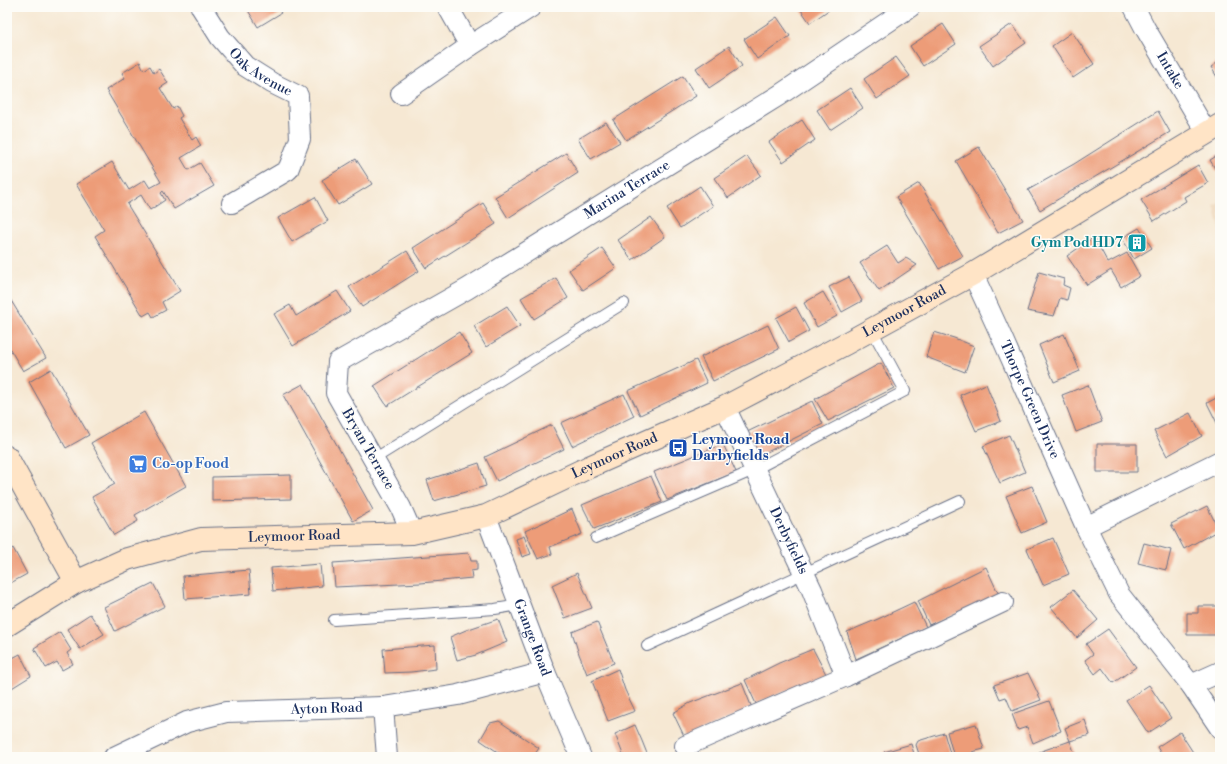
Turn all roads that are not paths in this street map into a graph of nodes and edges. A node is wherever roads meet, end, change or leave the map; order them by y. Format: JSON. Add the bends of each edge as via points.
{"nodes":[{"id":1,"x":201,"y":7,"type":"edge"},
{"id":2,"x":448,"y":7,"type":"edge"},
{"id":3,"x":531,"y":7,"type":"edge"},
{"id":4,"x":910,"y":7,"type":"edge"},
{"id":5,"x":1134,"y":7,"type":"edge"},
{"id":6,"x":470,"y":46,"type":"junction"},
{"id":7,"x":402,"y":94,"type":"dead end"},
{"id":8,"x":1213,"y":129,"type":"edge"},
{"id":9,"x":232,"y":202,"type":"dead end"},
{"id":10,"x":973,"y":274,"type":"junction"},
{"id":11,"x":624,"y":303,"type":"dead end"},
{"id":12,"x":872,"y":330,"type":"junction"},
{"id":13,"x":338,"y":362,"type":"joint"},
{"id":14,"x":725,"y":407,"type":"junction"},
{"id":15,"x":7,"y":457,"type":"edge"},
{"id":16,"x":374,"y":459,"type":"junction"},
{"id":17,"x":1220,"y":461,"type":"edge"},
{"id":18,"x":754,"y":470,"type":"junction"},
{"id":19,"x":960,"y":501,"type":"dead end"},
{"id":20,"x":486,"y":516,"type":"junction"},
{"id":21,"x":1086,"y":527,"type":"junction"},
{"id":22,"x":412,"y":533,"type":"junction"},
{"id":23,"x":596,"y":538,"type":"dead end"},
{"id":24,"x":804,"y":573,"type":"junction"},
{"id":25,"x":76,"y":582,"type":"junction"},
{"id":26,"x":1003,"y":602,"type":"dead end"},
{"id":27,"x":520,"y":605,"type":"junction"},
{"id":28,"x":334,"y":620,"type":"dead end"},
{"id":29,"x":7,"y":625,"type":"edge"},
{"id":30,"x":647,"y":646,"type":"dead end"},
{"id":31,"x":545,"y":672,"type":"junction"},
{"id":32,"x":1220,"y":672,"type":"edge"},
{"id":33,"x":846,"y":676,"type":"junction"},
{"id":34,"x":1191,"y":685,"type":"junction"},
{"id":35,"x":383,"y":707,"type":"junction"},
{"id":36,"x":1220,"y":728,"type":"edge"},
{"id":37,"x":685,"y":746,"type":"dead end"},
{"id":38,"x":114,"y":757,"type":"edge"},
{"id":39,"x":387,"y":757,"type":"edge"},
{"id":40,"x":581,"y":757,"type":"edge"}],
"edges":[{"from":1,"to":9,"type":"street","name":"Oak Avenue","via":[[220,37],[245,66],[298,96],[300,139],[288,170]]},
{"from":2,"to":6,"type":"street"},
{"from":3,"to":6,"type":"street"},
{"from":4,"to":13,"type":"street","name":"Marina Terrace","via":[[771,100],[467,288]]},
{"from":5,"to":8,"type":"street","name":"Intake","via":[[1145,28]]},
{"from":6,"to":7,"type":"street"},
{"from":8,"to":10,"type":"street","name":"Leymoor Road"},
{"from":10,"to":12,"type":"street","name":"Leymoor Road"},
{"from":10,"to":21,"type":"street","name":"Thorpe Green Drive"},
{"from":11,"to":16,"type":"lane"},
{"from":12,"to":14,"type":"street","name":"Leymoor Road"},
{"from":12,"to":18,"type":"lane","via":[[905,391]]},
{"from":13,"to":16,"type":"street","name":"Bryan Terrace","via":[[336,393]]},
{"from":14,"to":18,"type":"street","name":"Derbyfields"},
{"from":14,"to":20,"type":"street","name":"Leymoor Road"},
{"from":15,"to":25,"type":"street"},
{"from":16,"to":22,"type":"street","name":"Bryan Terrace"},
{"from":17,"to":21,"type":"street"},
{"from":18,"to":23,"type":"lane"},
{"from":18,"to":24,"type":"street","name":"Derbyfields"},
{"from":19,"to":24,"type":"lane"},
{"from":20,"to":22,"type":"street","name":"Leymoor Road"},
{"from":20,"to":27,"type":"street","name":"Grange Road"},
{"from":21,"to":34,"type":"street","name":"Thorpe Green Drive","via":[[1118,594]]},
{"from":22,"to":25,"type":"street","name":"Leymoor Road","via":[[201,539],[127,559]]},
{"from":24,"to":30,"type":"lane"},
{"from":24,"to":33,"type":"street","name":"Derbyfields"},
{"from":25,"to":29,"type":"street","name":"Leymoor Road"},
{"from":26,"to":33,"type":"street"},
{"from":27,"to":28,"type":"lane"},
{"from":27,"to":31,"type":"street","name":"Grange Road"},
{"from":31,"to":35,"type":"street","name":"Ayton Road","via":[[458,695]]},
{"from":31,"to":40,"type":"street","name":"Grange Road"},
{"from":32,"to":34,"type":"street"},
{"from":33,"to":37,"type":"street"},
{"from":34,"to":36,"type":"street","name":"Thorpe Green Drive"},
{"from":35,"to":38,"type":"street","name":"Ayton Road","via":[[226,712],[187,722]]},
{"from":35,"to":39,"type":"street"}]}
